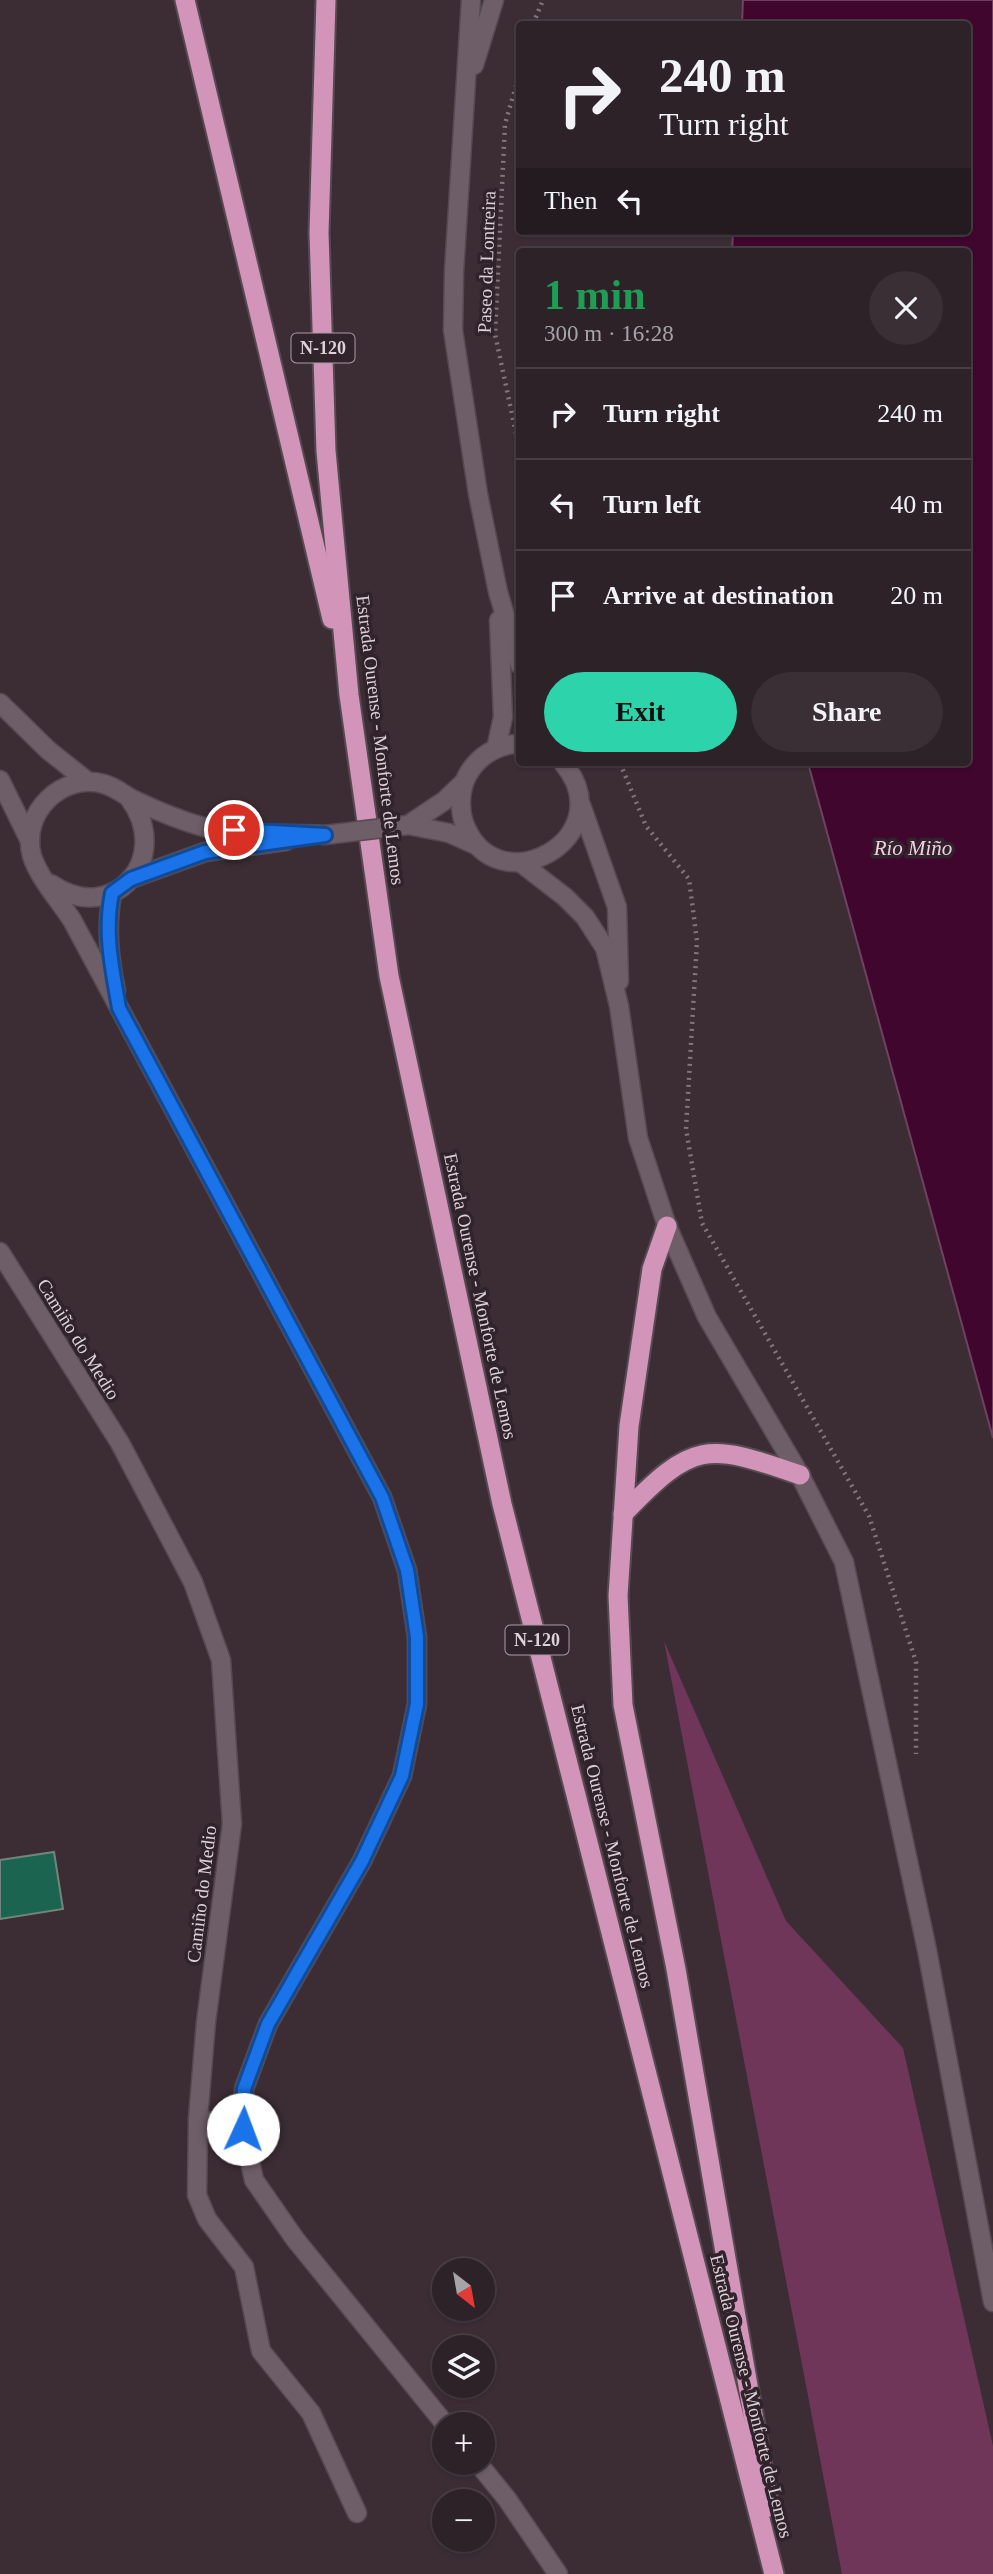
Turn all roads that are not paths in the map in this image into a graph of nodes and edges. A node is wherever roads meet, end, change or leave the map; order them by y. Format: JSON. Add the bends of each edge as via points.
{"nodes":[{"id":1,"x":185,"y":0,"type":"edge"},
{"id":2,"x":326,"y":0,"type":"edge"},
{"id":3,"x":471,"y":0,"type":"edge"},
{"id":4,"x":494,"y":0,"type":"edge"},
{"id":5,"x":466,"y":92,"type":"junction"},
{"id":6,"x":498,"y":592,"type":"junction"},
{"id":7,"x":516,"y":652,"type":"edge"},
{"id":8,"x":349,"y":695,"type":"junction"},
{"id":9,"x":0,"y":704,"type":"edge"},
{"id":10,"x":516,"y":745,"type":"edge"},
{"id":11,"x":496,"y":749,"type":"junction"},
{"id":12,"x":566,"y":766,"type":"edge"},
{"id":13,"x":0,"y":780,"type":"edge"},
{"id":14,"x":87,"y":781,"type":"junction"},
{"id":15,"x":464,"y":782,"type":"junction"},
{"id":16,"x":129,"y":797,"type":"junction"},
{"id":17,"x":580,"y":801,"type":"junction"},
{"id":18,"x":408,"y":825,"type":"junction"},
{"id":19,"x":325,"y":835,"type":"junction"},
{"id":20,"x":30,"y":841,"type":"junction"},
{"id":21,"x":479,"y":847,"type":"junction"},
{"id":22,"x":521,"y":863,"type":"junction"},
{"id":23,"x":131,"y":879,"type":"junction"},
{"id":24,"x":48,"y":881,"type":"junction"},
{"id":25,"x":112,"y":893,"type":"junction"},
{"id":26,"x":619,"y":1006,"type":"junction"},
{"id":27,"x":119,"y":1008,"type":"junction"},
{"id":28,"x":667,"y":1226,"type":"junction"},
{"id":29,"x":0,"y":1252,"type":"edge"},
{"id":30,"x":800,"y":1475,"type":"junction"},
{"id":31,"x":623,"y":1514,"type":"junction"},
{"id":32,"x":198,"y":2119,"type":"junction"},
{"id":33,"x":243,"y":2129,"type":"junction"},
{"id":34,"x":993,"y":2302,"type":"edge"},
{"id":35,"x":435,"y":2412,"type":"edge"},
{"id":36,"x":488,"y":2475,"type":"edge"},
{"id":37,"x":356,"y":2513,"type":"dead end"},
{"id":38,"x":558,"y":2574,"type":"edge"},
{"id":39,"x":774,"y":2574,"type":"edge"},
{"id":40,"x":780,"y":2574,"type":"edge"}],
"edges":[{"from":1,"to":8,"type":"highway"},
{"from":2,"to":8,"type":"highway","name":"Estrada Ourense - Monforte de Lemos","number":"N-120","via":[[319,233],[327,451]]},
{"from":3,"to":5,"type":"street"},
{"from":4,"to":5,"type":"street"},
{"from":5,"to":6,"type":"street","via":[[453,330],[461,398]]},
{"from":6,"to":7,"type":"street"},
{"from":6,"to":11,"type":"street","via":[[503,717]]},
{"from":8,"to":39,"type":"highway","name":"Estrada Ourense - Monforte de Lemos","number":"N-120","via":[[390,976],[502,1504]]},
{"from":9,"to":14,"type":"street"},
{"from":10,"to":11,"type":"street"},
{"from":11,"to":15,"type":"street","via":[[472,768]]},
{"from":12,"to":17,"type":"street"},
{"from":13,"to":20,"type":"street"},
{"from":14,"to":16,"type":"street","via":[[106,784]]},
{"from":14,"to":20,"type":"street","via":[[53,793],[41,806]]},
{"from":15,"to":18,"type":"street"},
{"from":15,"to":21,"type":"street","via":[[462,816]]},
{"from":16,"to":19,"type":"street","via":[[211,829]]},
{"from":16,"to":23,"type":"street","via":[[140,812],[146,838],[141,864]]},
{"from":17,"to":22,"type":"street","via":[[569,837],[556,851]]},
{"from":17,"to":26,"type":"street","via":[[617,907]]},
{"from":18,"to":19,"type":"street","bridge":true},
{"from":18,"to":21,"type":"street","via":[[449,833]]},
{"from":19,"to":23,"type":"street","via":[[205,852]]},
{"from":20,"to":24,"type":"street","via":[[36,863]]},
{"from":21,"to":22,"type":"street","via":[[491,856]]},
{"from":22,"to":26,"type":"street","via":[[585,917],[604,948]]},
{"from":23,"to":25,"type":"street"},
{"from":24,"to":25,"type":"street","via":[[78,897]]},
{"from":24,"to":27,"type":"street"},
{"from":25,"to":27,"type":"street","via":[[108,948]]},
{"from":26,"to":28,"type":"street","via":[[638,1138]]},
{"from":27,"to":33,"type":"street","via":[[382,1497],[407,1570],[417,1637],[417,1704],[402,1776],[362,1861],[268,2024],[244,2089]]},
{"from":28,"to":30,"type":"street","via":[[707,1317]]},
{"from":28,"to":31,"type":"highway","via":[[652,1269],[629,1426]]},
{"from":29,"to":32,"type":"street","name":"Camiño do Medio","via":[[120,1443],[193,1582],[221,1660],[232,1824]]},
{"from":30,"to":31,"type":"highway","via":[[732,1453],[693,1457],[663,1472]]},
{"from":30,"to":34,"type":"street","via":[[844,1562],[856,1610],[927,1950]]},
{"from":31,"to":40,"type":"highway","via":[[618,1596],[623,1705],[676,1969]]},
{"from":32,"to":33,"type":"street"},
{"from":32,"to":37,"type":"street","name":"Camiño do Medio","via":[[197,2195],[207,2219],[244,2267],[261,2351],[311,2413]]},
{"from":33,"to":35,"type":"street","via":[[254,2180],[295,2239]]},
{"from":36,"to":38,"type":"street"}]}
